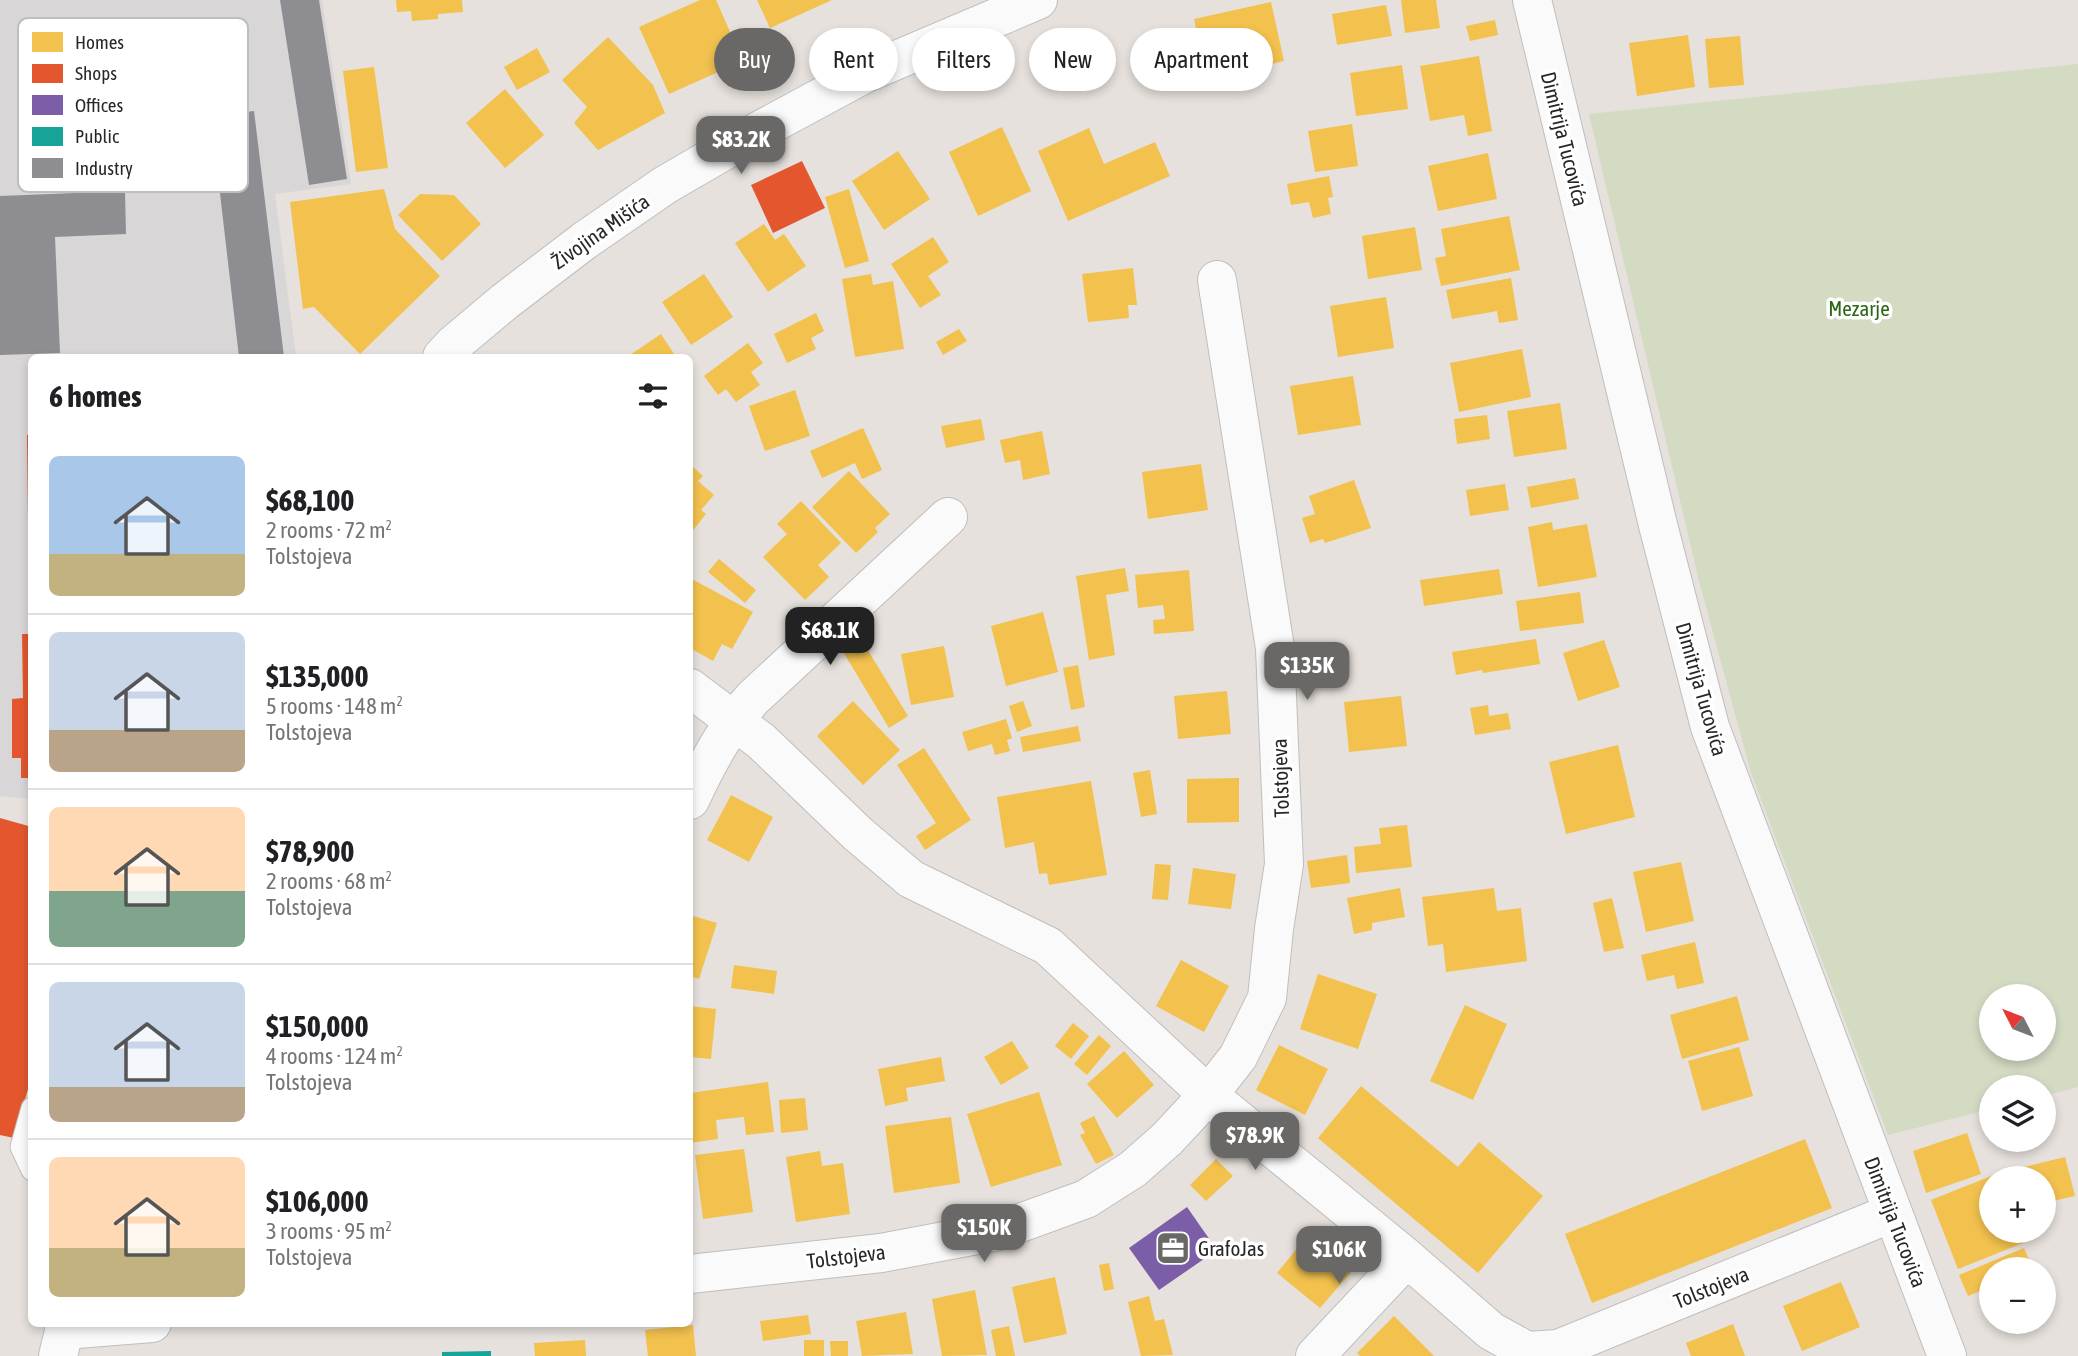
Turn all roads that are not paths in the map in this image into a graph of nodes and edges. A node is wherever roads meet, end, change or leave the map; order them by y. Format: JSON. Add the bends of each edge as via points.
{"nodes":[{"id":1,"x":1038,"y":0,"type":"edge"},
{"id":2,"x":1532,"y":0,"type":"edge"},
{"id":3,"x":1217,"y":280,"type":"dead end"},
{"id":4,"x":453,"y":353,"type":"edge"},
{"id":5,"x":948,"y":517,"type":"dead end"},
{"id":6,"x":693,"y":690,"type":"edge"},
{"id":7,"x":733,"y":720,"type":"junction"},
{"id":8,"x":693,"y":794,"type":"edge"},
{"id":9,"x":1208,"y":1095,"type":"junction"},
{"id":10,"x":28,"y":1122,"type":"edge"},
{"id":11,"x":28,"y":1162,"type":"edge"},
{"id":12,"x":1892,"y":1213,"type":"junction"},
{"id":13,"x":1407,"y":1258,"type":"junction"},
{"id":14,"x":693,"y":1274,"type":"edge"},
{"id":15,"x":125,"y":1327,"type":"edge"},
{"id":16,"x":63,"y":1336,"type":"edge"},
{"id":17,"x":1527,"y":1354,"type":"edge"},
{"id":18,"x":1315,"y":1356,"type":"edge"},
{"id":19,"x":1947,"y":1356,"type":"edge"}],
"edges":[{"from":1,"to":4,"type":"street","name":"Živojina Mišića","via":[[866,73],[665,185],[504,302]]},
{"from":2,"to":12,"type":"street","name":"Dimitrija Tucovića","via":[[1710,727]]},
{"from":3,"to":9,"type":"street","name":"Tolstojeva","via":[[1275,648],[1284,864],[1267,998],[1238,1057]]},
{"from":5,"to":7,"type":"street"},
{"from":6,"to":7,"type":"street","name":"Tolstojeva"},
{"from":7,"to":8,"type":"street"},
{"from":7,"to":9,"type":"street","name":"Tolstojeva","via":[[911,879],[1048,946]]},
{"from":9,"to":13,"type":"street","name":"Tolstojeva"},
{"from":9,"to":14,"type":"street","name":"Tolstojeva","via":[[1133,1169],[1086,1199],[1036,1219],[998,1231],[881,1253]]},
{"from":10,"to":11,"type":"lane","via":[[21,1147]]},
{"from":12,"to":17,"type":"street","name":"Tolstojeva","via":[[1558,1349]]},
{"from":12,"to":19,"type":"street","name":"Dimitrija Tucovića"},
{"from":13,"to":17,"type":"street","name":"Tolstojeva","via":[[1491,1331]]},
{"from":13,"to":18,"type":"street"},
{"from":15,"to":16,"type":"street"}]}
